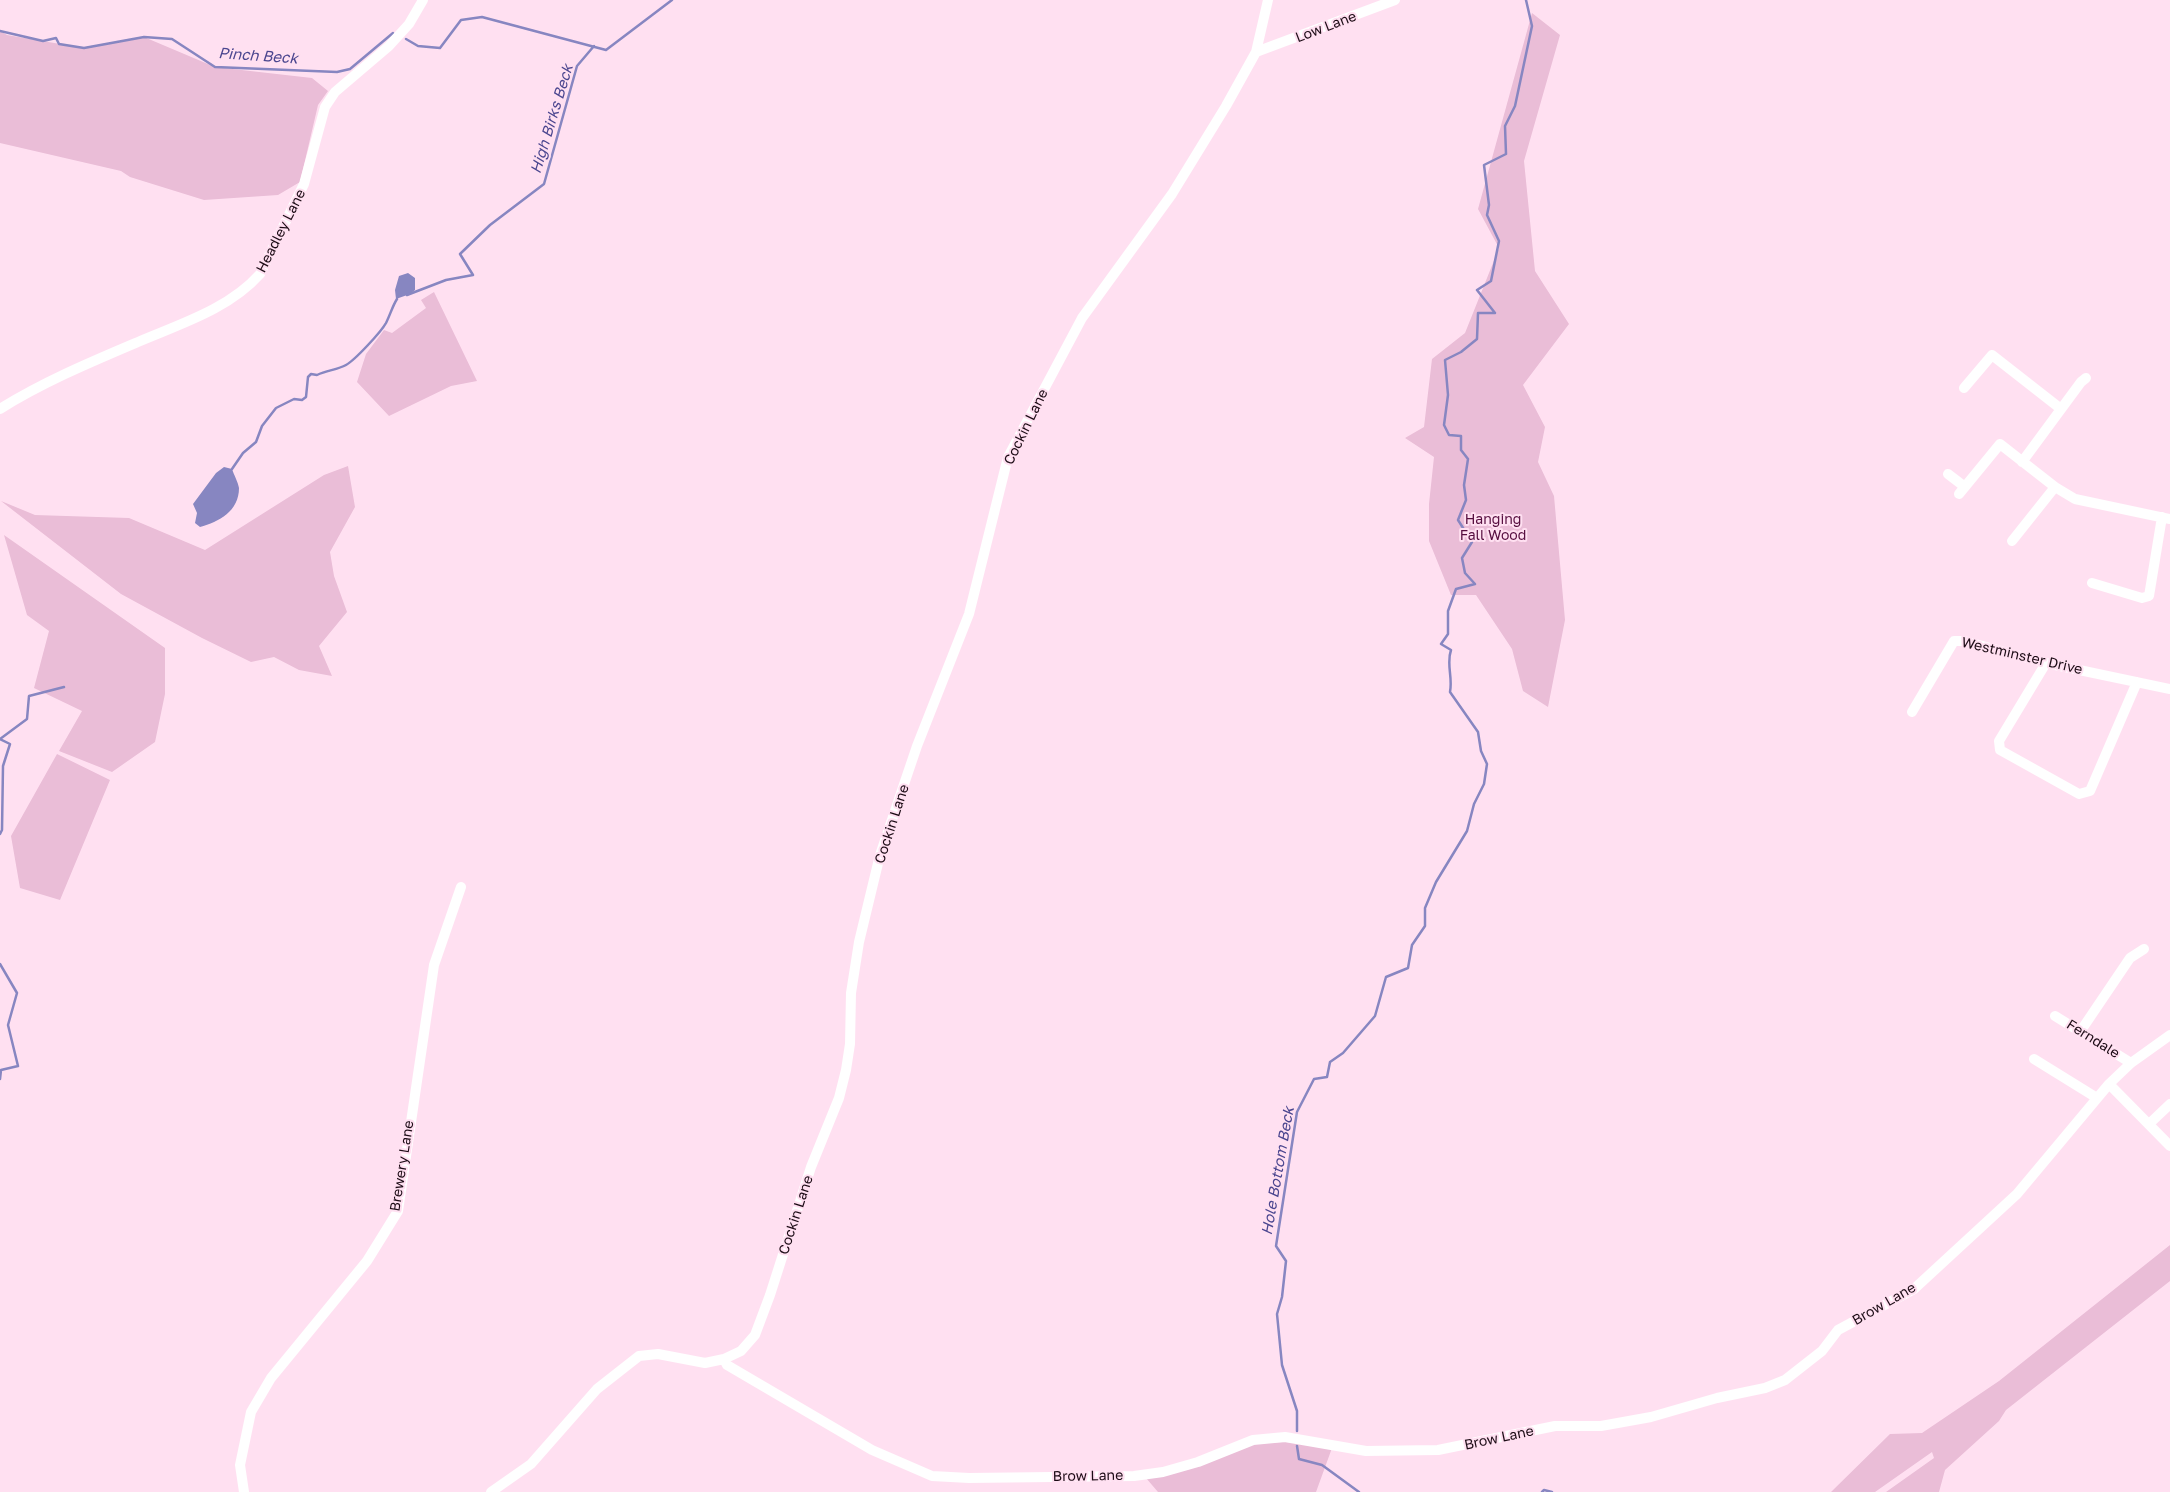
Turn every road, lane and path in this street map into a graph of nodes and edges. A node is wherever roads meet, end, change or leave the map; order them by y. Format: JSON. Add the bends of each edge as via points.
{"nodes":[{"id":1,"x":423,"y":0,"type":"edge"},
{"id":2,"x":1268,"y":0,"type":"edge"},
{"id":3,"x":1395,"y":0,"type":"edge"},
{"id":4,"x":1256,"y":52,"type":"junction"},
{"id":5,"x":2086,"y":378,"type":"dead end"},
{"id":6,"x":1964,"y":388,"type":"dead end"},
{"id":7,"x":0,"y":409,"type":"edge"},
{"id":8,"x":2062,"y":409,"type":"junction"},
{"id":9,"x":2022,"y":462,"type":"junction"},
{"id":10,"x":1948,"y":474,"type":"dead end"},
{"id":11,"x":2055,"y":487,"type":"junction"},
{"id":12,"x":2166,"y":518,"type":"edge"},
{"id":13,"x":2012,"y":541,"type":"dead end"},
{"id":14,"x":2092,"y":583,"type":"dead end"},
{"id":15,"x":2046,"y":663,"type":"junction"},
{"id":16,"x":2137,"y":682,"type":"junction"},
{"id":17,"x":2170,"y":689,"type":"edge"},
{"id":18,"x":1912,"y":712,"type":"dead end"},
{"id":19,"x":461,"y":887,"type":"dead end"},
{"id":20,"x":2144,"y":949,"type":"dead end"},
{"id":21,"x":2055,"y":1016,"type":"dead end"},
{"id":22,"x":2080,"y":1032,"type":"junction"},
{"id":23,"x":2170,"y":1035,"type":"edge"},
{"id":24,"x":2034,"y":1058,"type":"dead end"},
{"id":25,"x":2131,"y":1063,"type":"junction"},
{"id":26,"x":2109,"y":1084,"type":"junction"},
{"id":27,"x":2097,"y":1098,"type":"junction"},
{"id":28,"x":2170,"y":1104,"type":"edge"},
{"id":29,"x":2148,"y":1124,"type":"junction"},
{"id":30,"x":2170,"y":1146,"type":"edge"},
{"id":31,"x":724,"y":1360,"type":"junction"},
{"id":32,"x":244,"y":1492,"type":"edge"},
{"id":33,"x":491,"y":1492,"type":"edge"}],
"edges":[{"from":1,"to":7,"type":"street","name":"Headley Lane","via":[[409,24],[389,46],[335,92],[325,107],[304,184],[260,274],[251,285],[203,314],[99,358]]},
{"from":2,"to":4,"type":"street","name":"Cockin Lane"},
{"from":3,"to":4,"type":"street","name":"Low Lane"},
{"from":4,"to":31,"type":"street","name":"Cockin Lane","via":[[1172,194],[1082,318],[1008,457],[969,614],[917,746],[880,856],[850,993],[850,1044],[838,1098],[811,1167],[755,1334],[741,1351]]},
{"from":5,"to":8,"type":"street"},
{"from":6,"to":8,"type":"street","via":[[1992,355]]},
{"from":8,"to":9,"type":"street"},
{"from":9,"to":10,"type":"street","via":[[2000,444],[1962,490]]},
{"from":9,"to":11,"type":"street"},
{"from":11,"to":12,"type":"street","via":[[2075,499]]},
{"from":11,"to":13,"type":"street"},
{"from":12,"to":14,"type":"street","via":[[2149,596],[2142,598]]},
{"from":15,"to":16,"type":"street","name":"Westminster Drive"},
{"from":15,"to":16,"type":"street","via":[[1999,742],[2000,750],[2079,794],[2090,791]]},
{"from":15,"to":18,"type":"street","name":"Westminster Drive","via":[[1954,641]]},
{"from":16,"to":17,"type":"street","name":"Westminster Drive"},
{"from":19,"to":32,"type":"street","name":"Brewery Lane","via":[[434,965],[398,1211],[366,1260],[271,1378],[251,1412],[240,1465]]},
{"from":20,"to":22,"type":"street","via":[[2130,958]]},
{"from":21,"to":22,"type":"street","name":"Ferndale"},
{"from":22,"to":25,"type":"street","name":"Ferndale"},
{"from":23,"to":25,"type":"street","name":"Brow Lane"},
{"from":24,"to":27,"type":"street"},
{"from":25,"to":26,"type":"street","name":"Brow Lane"},
{"from":26,"to":27,"type":"street","name":"Brow Lane"},
{"from":26,"to":29,"type":"street"},
{"from":27,"to":31,"type":"street","name":"Brow Lane","via":[[2017,1194],[1914,1289],[1838,1330],[1822,1351],[1785,1380],[1765,1388],[1643,1418],[1601,1426],[1555,1426],[1438,1450],[1366,1451],[1285,1437],[1253,1440],[1198,1462],[1134,1476],[932,1476],[872,1450],[727,1366]]},
{"from":28,"to":29,"type":"street"},
{"from":29,"to":30,"type":"street"},
{"from":31,"to":33,"type":"street","name":"Cockin Lane","via":[[705,1363],[658,1354],[639,1356],[597,1389],[531,1464]]}]}
